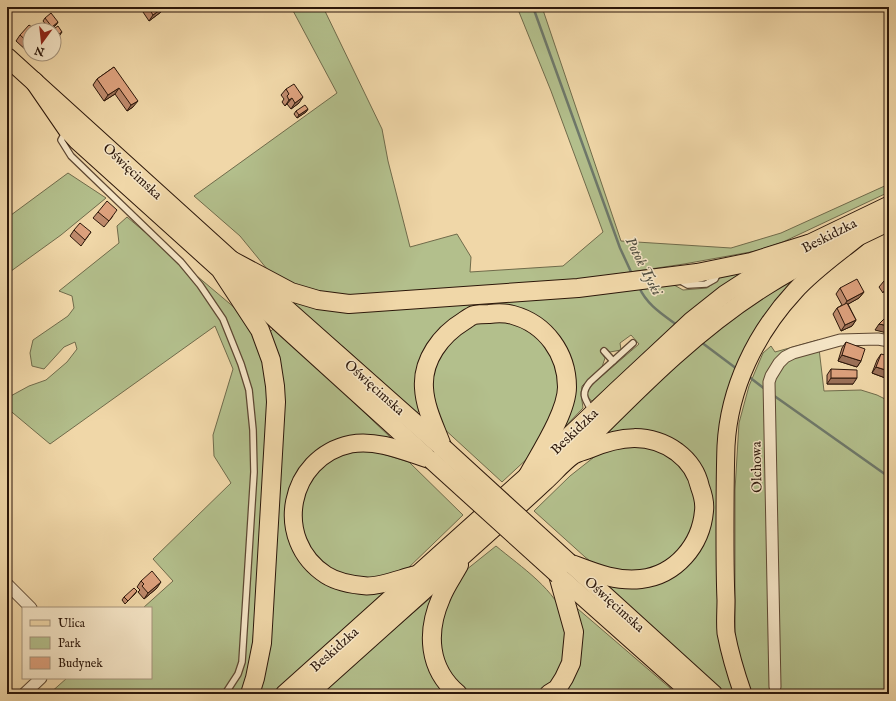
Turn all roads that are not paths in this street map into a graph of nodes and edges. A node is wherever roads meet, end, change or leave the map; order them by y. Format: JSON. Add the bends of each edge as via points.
{"nodes":[{"id":1,"x":7,"y":57,"type":"edge"},
{"id":2,"x":34,"y":81,"type":"junction"},
{"id":3,"x":66,"y":129,"type":"junction"},
{"id":4,"x":889,"y":205,"type":"edge"},
{"id":5,"x":889,"y":222,"type":"edge"},
{"id":6,"x":857,"y":238,"type":"junction"},
{"id":7,"x":808,"y":244,"type":"junction"},
{"id":8,"x":225,"y":264,"type":"junction"},
{"id":9,"x":698,"y":326,"type":"junction"},
{"id":10,"x":889,"y":341,"type":"edge"},
{"id":11,"x":679,"y":342,"type":"junction"},
{"id":12,"x":633,"y":343,"type":"dead end"},
{"id":13,"x":604,"y":351,"type":"dead end"},
{"id":14,"x":613,"y":361,"type":"junction"},
{"id":15,"x":593,"y":413,"type":"junction"},
{"id":16,"x":437,"y":454,"type":"junction"},
{"id":17,"x":573,"y":455,"type":"junction"},
{"id":18,"x":528,"y":475,"type":"junction"},
{"id":19,"x":467,"y":552,"type":"junction"},
{"id":20,"x":564,"y":569,"type":"junction"},
{"id":21,"x":418,"y":574,"type":"junction"},
{"id":22,"x":7,"y":584,"type":"edge"},
{"id":23,"x":30,"y":607,"type":"edge"},
{"id":24,"x":40,"y":679,"type":"edge"},
{"id":25,"x":775,"y":687,"type":"dead end"},
{"id":26,"x":24,"y":694,"type":"edge"},
{"id":27,"x":225,"y":694,"type":"edge"},
{"id":28,"x":250,"y":694,"type":"edge"},
{"id":29,"x":284,"y":694,"type":"edge"},
{"id":30,"x":308,"y":694,"type":"edge"},
{"id":31,"x":458,"y":694,"type":"edge"},
{"id":32,"x":550,"y":694,"type":"edge"},
{"id":33,"x":692,"y":694,"type":"edge"},
{"id":34,"x":714,"y":694,"type":"edge"},
{"id":35,"x":744,"y":694,"type":"edge"}],
"edges":[{"from":1,"to":2,"type":"highway","name":"Oświęcimska"},
{"from":2,"to":3,"type":"highway","name":"Oświęcimska"},
{"from":2,"to":8,"type":"highway","name":"Oświęcimska"},
{"from":3,"to":8,"type":"highway","name":"Oświęcimska","via":[[165,220]]},
{"from":3,"to":27,"type":"lane","via":[[61,140],[71,156],[181,262],[200,285],[223,319],[241,364],[248,390],[253,430],[254,472],[242,662],[238,674]]},
{"from":4,"to":7,"type":"main road","name":"Beskidzka"},
{"from":5,"to":6,"type":"main road","name":"Beskidzka"},
{"from":6,"to":9,"type":"main road","name":"Beskidzka","via":[[815,258]]},
{"from":6,"to":35,"type":"main road","via":[[818,268],[778,310],[752,352],[731,412],[726,445],[726,632],[733,666]]},
{"from":7,"to":8,"type":"highway","via":[[750,262],[672,276],[578,288],[349,304],[318,300],[291,292]]},
{"from":7,"to":9,"type":"main road","name":"Beskidzka","via":[[725,294]]},
{"from":8,"to":16,"type":"highway","name":"Oświęcimska"},
{"from":8,"to":28,"type":"highway","via":[[260,330],[271,360],[276,402],[262,643]]},
{"from":9,"to":11,"type":"main road","name":"Beskidzka"},
{"from":10,"to":25,"type":"street","name":"Olchowa","via":[[840,340],[793,353],[779,363],[769,382]]},
{"from":11,"to":15,"type":"main road","name":"Beskidzka"},
{"from":11,"to":17,"type":"main road","name":"Beskidzka","via":[[628,400]]},
{"from":12,"to":14,"type":"lane"},
{"from":13,"to":14,"type":"lane"},
{"from":14,"to":15,"type":"lane","via":[[585,388],[584,397]]},
{"from":15,"to":18,"type":"main road","name":"Beskidzka"},
{"from":16,"to":18,"type":"highway","via":[[424,387],[426,369],[433,351],[452,328],[474,315],[513,315],[536,325],[550,337],[563,360],[567,388],[562,411]]},
{"from":16,"to":20,"type":"highway","name":"Oświęcimska","bridge":true},
{"from":16,"to":21,"type":"main road","via":[[366,443],[351,444],[326,453],[313,464],[300,483],[295,496],[293,510],[301,547],[326,576],[368,586]]},
{"from":17,"to":19,"type":"highway","name":"Beskidzka"},
{"from":17,"to":20,"type":"highway","via":[[598,445],[627,438],[662,443],[692,466],[703,495],[704,510],[697,541],[686,556],[660,574],[642,579],[620,579]]},
{"from":18,"to":21,"type":"main road","name":"Beskidzka"},
{"from":19,"to":30,"type":"highway","name":"Beskidzka"},
{"from":19,"to":31,"type":"highway","via":[[441,598],[431,636],[432,651],[439,673]]},
{"from":20,"to":32,"type":"highway","via":[[574,632],[571,663],[557,689]]},
{"from":20,"to":33,"type":"main road","name":"Oświęcimska"},
{"from":20,"to":34,"type":"main road","name":"Oświęcimska"},
{"from":21,"to":29,"type":"main road","name":"Beskidzka"},
{"from":22,"to":23,"type":"street"},
{"from":24,"to":26,"type":"street"}]}
